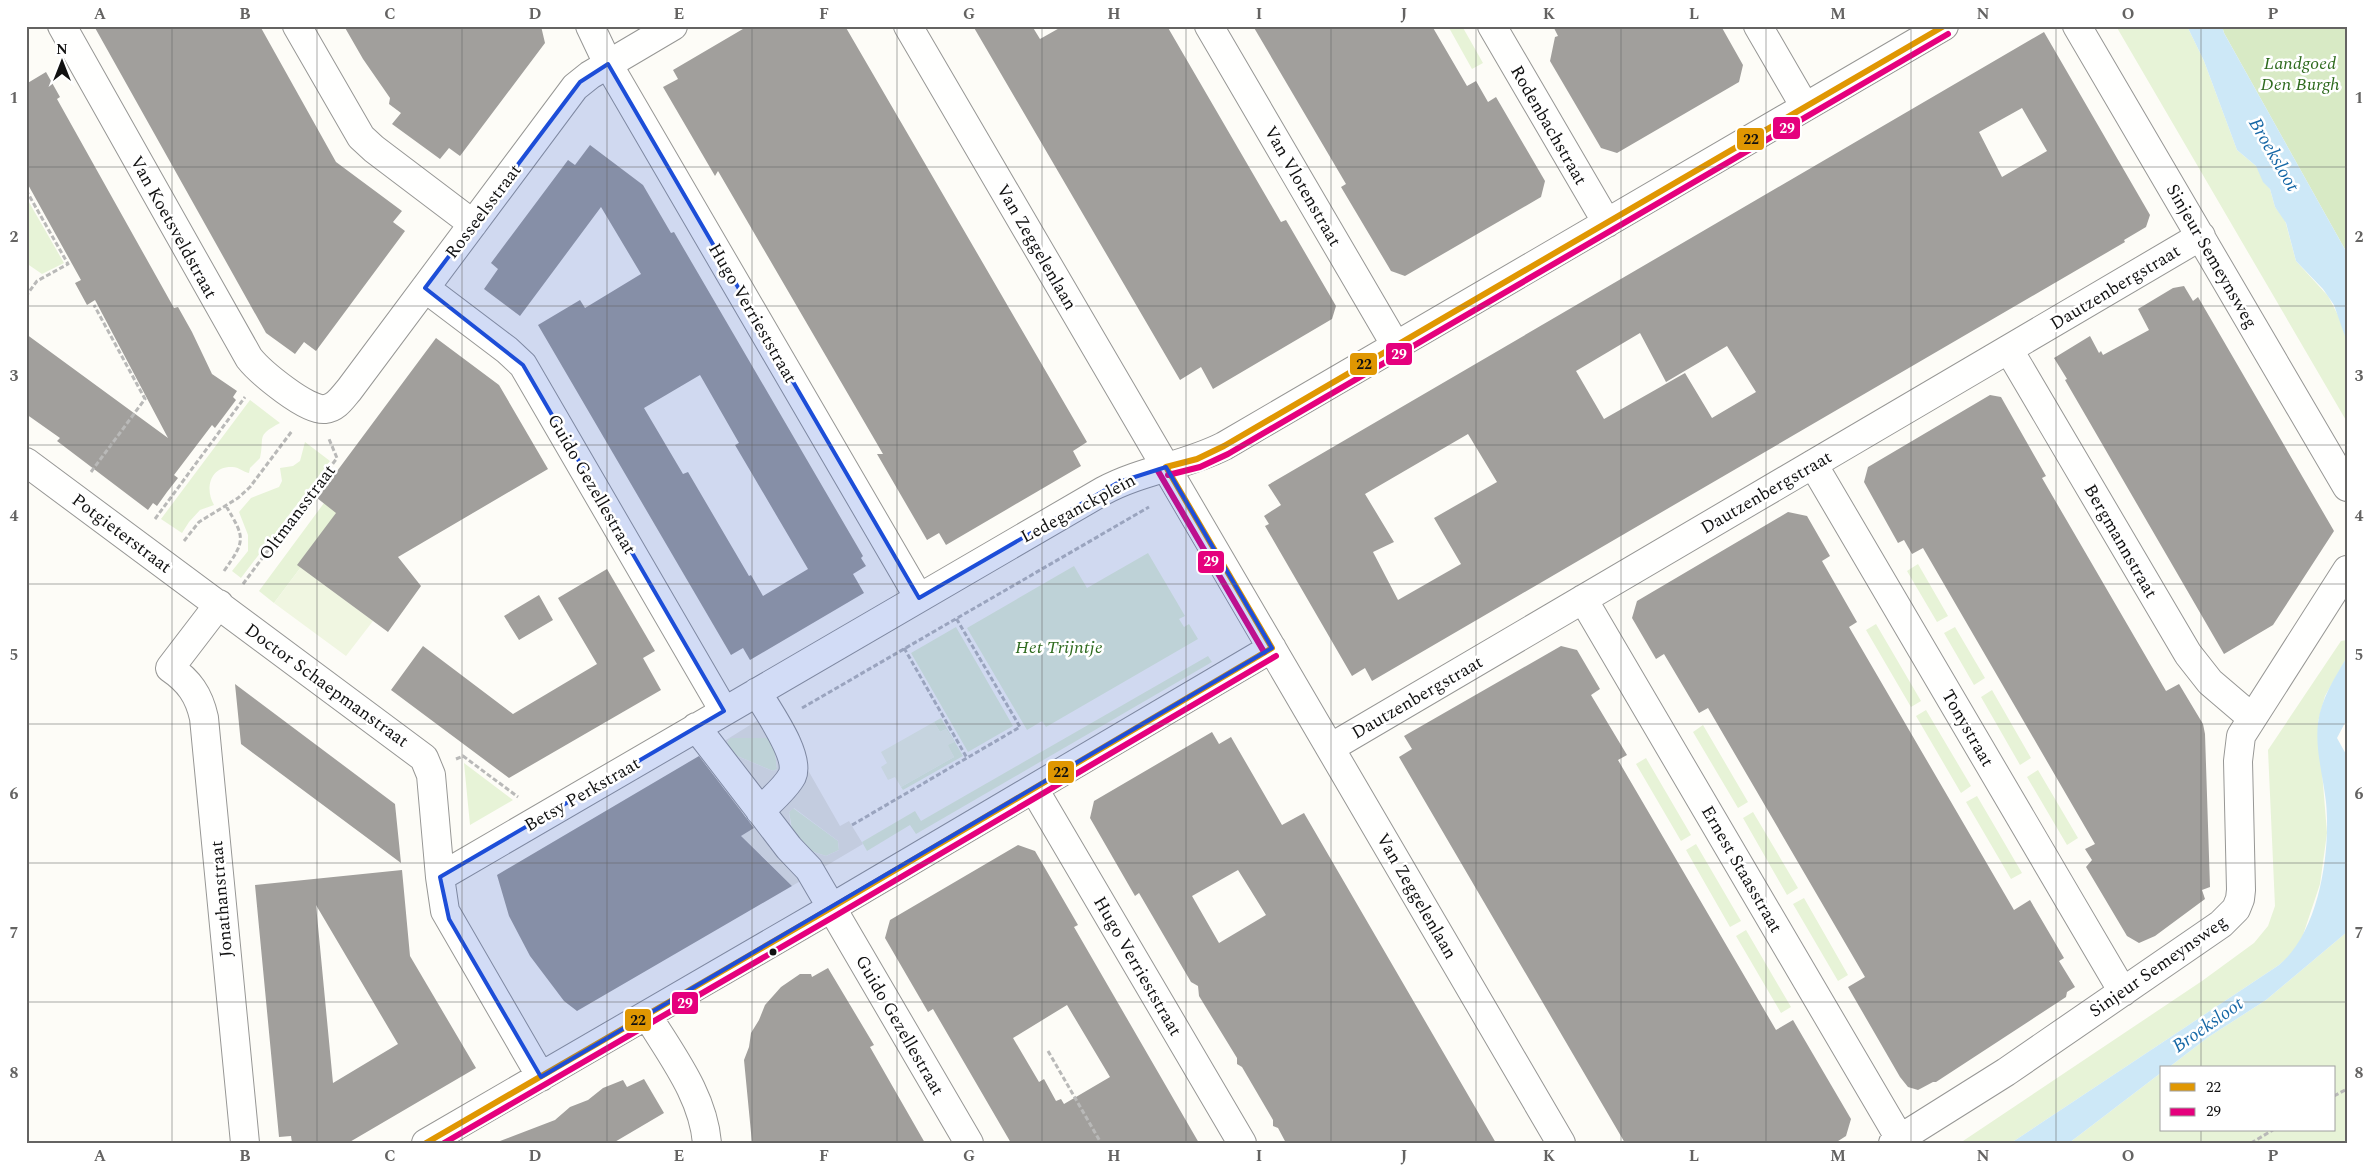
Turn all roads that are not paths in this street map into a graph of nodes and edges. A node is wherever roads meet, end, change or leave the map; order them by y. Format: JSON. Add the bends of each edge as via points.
{"nodes":[{"id":1,"x":62,"y":26,"type":"edge"},
{"id":2,"x":297,"y":26,"type":"edge"},
{"id":3,"x":590,"y":26,"type":"edge"},
{"id":4,"x":673,"y":26,"type":"edge"},
{"id":5,"x":908,"y":26,"type":"edge"},
{"id":6,"x":1209,"y":26,"type":"edge"},
{"id":7,"x":1492,"y":26,"type":"edge"},
{"id":8,"x":1758,"y":26,"type":"edge"},
{"id":9,"x":1944,"y":26,"type":"edge"},
{"id":10,"x":2077,"y":26,"type":"edge"},
{"id":11,"x":608,"y":64,"type":"junction"},
{"id":12,"x":1805,"y":107,"type":"junction"},
{"id":13,"x":1607,"y":223,"type":"junction"},
{"id":14,"x":473,"y":224,"type":"junction"},
{"id":15,"x":2201,"y":236,"type":"junction"},
{"id":16,"x":425,"y":288,"type":"junction"},
{"id":17,"x":1396,"y":346,"type":"junction"},
{"id":18,"x":2009,"y":350,"type":"junction"},
{"id":19,"x":313,"y":407,"type":"joint"},
{"id":20,"x":26,"y":462,"type":"edge"},
{"id":21,"x":1814,"y":464,"type":"junction"},
{"id":22,"x":1173,"y":479,"type":"junction"},
{"id":23,"x":2347,"y":486,"type":"edge"},
{"id":24,"x":2347,"y":570,"type":"edge"},
{"id":25,"x":919,"y":598,"type":"junction"},
{"id":26,"x":1584,"y":599,"type":"junction"},
{"id":27,"x":216,"y":603,"type":"junction"},
{"id":28,"x":1272,"y":648,"type":"junction"},
{"id":29,"x":757,"y":692,"type":"junction"},
{"id":30,"x":724,"y":711,"type":"junction"},
{"id":31,"x":2251,"y":717,"type":"junction"},
{"id":32,"x":696,"y":727,"type":"junction"},
{"id":33,"x":1330,"y":748,"type":"junction"},
{"id":34,"x":1034,"y":789,"type":"junction"},
{"id":35,"x":760,"y":811,"type":"junction"},
{"id":36,"x":440,"y":877,"type":"junction"},
{"id":37,"x":831,"y":908,"type":"junction"},
{"id":38,"x":2123,"y":992,"type":"junction"},
{"id":39,"x":647,"y":1015,"type":"junction"},
{"id":40,"x":541,"y":1077,"type":"junction"},
{"id":41,"x":435,"y":1140,"type":"edge"},
{"id":42,"x":1897,"y":1141,"type":"edge"},
{"id":43,"x":245,"y":1143,"type":"edge"},
{"id":44,"x":707,"y":1143,"type":"edge"},
{"id":45,"x":968,"y":1143,"type":"edge"},
{"id":46,"x":1242,"y":1143,"type":"edge"},
{"id":47,"x":1561,"y":1143,"type":"edge"}],
"edges":[{"from":1,"to":19,"type":"street","name":"Van Koetsveldstraat","via":[[245,352],[263,373]]},
{"from":2,"to":14,"type":"street","via":[[361,137]]},
{"from":3,"to":11,"type":"street","name":"Hugo Verrieststraat"},
{"from":4,"to":11,"type":"street","name":"Rosseelsstraat"},
{"from":5,"to":22,"type":"street","name":"Van Zeggelenlaan"},
{"from":6,"to":17,"type":"street","name":"Van Vlotenstraat"},
{"from":7,"to":13,"type":"street","name":"Rodenbachstraat"},
{"from":8,"to":12,"type":"street"},
{"from":9,"to":12,"type":"street","name":"Ledeganckplein"},
{"from":10,"to":15,"type":"street","name":"Sinjeur Semeynsweg"},
{"from":11,"to":14,"type":"street","name":"Rosseelsstraat","via":[[575,87]]},
{"from":11,"to":25,"type":"street","name":"Hugo Verrieststraat"},
{"from":12,"to":13,"type":"street","name":"Ledeganckplein"},
{"from":13,"to":17,"type":"street","name":"Ledeganckplein"},
{"from":14,"to":16,"type":"street","name":"Rosseelsstraat"},
{"from":15,"to":18,"type":"street","name":"Dautzenbergstraat"},
{"from":15,"to":23,"type":"street","name":"Sinjeur Semeynsweg"},
{"from":16,"to":19,"type":"street","name":"Rosseelsstraat","via":[[341,400],[329,408]]},
{"from":16,"to":30,"type":"street","name":"Guido Gezellestraat","via":[[522,365]]},
{"from":17,"to":22,"type":"street","name":"Ledeganckplein","via":[[1197,459]]},
{"from":18,"to":21,"type":"street","name":"Dautzenbergstraat"},
{"from":18,"to":31,"type":"street","name":"Bergmannstraat","via":[[2188,654],[2210,682]]},
{"from":20,"to":27,"type":"street","name":"Potgieterstraat"},
{"from":21,"to":26,"type":"street","name":"Dautzenbergstraat"},
{"from":21,"to":38,"type":"street","name":"Tonystraat"},
{"from":22,"to":25,"type":"street","name":"Ledeganckplein","via":[[1132,476]]},
{"from":22,"to":28,"type":"street"},
{"from":24,"to":31,"type":"street","name":"Sinjeur Semeynsweg"},
{"from":25,"to":29,"type":"street","name":"Ledeganckplein"},
{"from":26,"to":33,"type":"street","name":"Dautzenbergstraat"},
{"from":26,"to":42,"type":"street","name":"Ernest Staasstraat"},
{"from":27,"to":36,"type":"street","name":"Doctor Schaepmanstraat","via":[[417,751],[426,761],[430,770]]},
{"from":27,"to":43,"type":"street","name":"Jonathanstraat","via":[[170,668],[192,687],[204,718]]},
{"from":28,"to":33,"type":"street","name":"Van Zeggelenlaan"},
{"from":28,"to":34,"type":"street"},
{"from":29,"to":30,"type":"street","name":"Ledeganckplein"},
{"from":29,"to":35,"type":"street","via":[[781,719],[794,770],[788,782]]},
{"from":30,"to":32,"type":"street","name":"Betsy Perkstraat"},
{"from":31,"to":38,"type":"street","name":"Sinjeur Semeynsweg","via":[[2238,749],[2239,904],[2228,919]]},
{"from":32,"to":35,"type":"street"},
{"from":32,"to":36,"type":"street","name":"Betsy Perkstraat"},
{"from":33,"to":47,"type":"street","name":"Van Zeggelenlaan"},
{"from":34,"to":37,"type":"street"},
{"from":34,"to":46,"type":"street","name":"Hugo Verrieststraat"},
{"from":35,"to":37,"type":"street","via":[[809,869]]},
{"from":36,"to":40,"type":"street","via":[[443,904],[449,919]]},
{"from":37,"to":39,"type":"street"},
{"from":37,"to":45,"type":"street","name":"Guido Gezellestraat"},
{"from":38,"to":42,"type":"street","name":"Sinjeur Semeynsweg"},
{"from":39,"to":40,"type":"street"},
{"from":39,"to":44,"type":"street","via":[[697,1100]]},
{"from":40,"to":41,"type":"street"}]}
